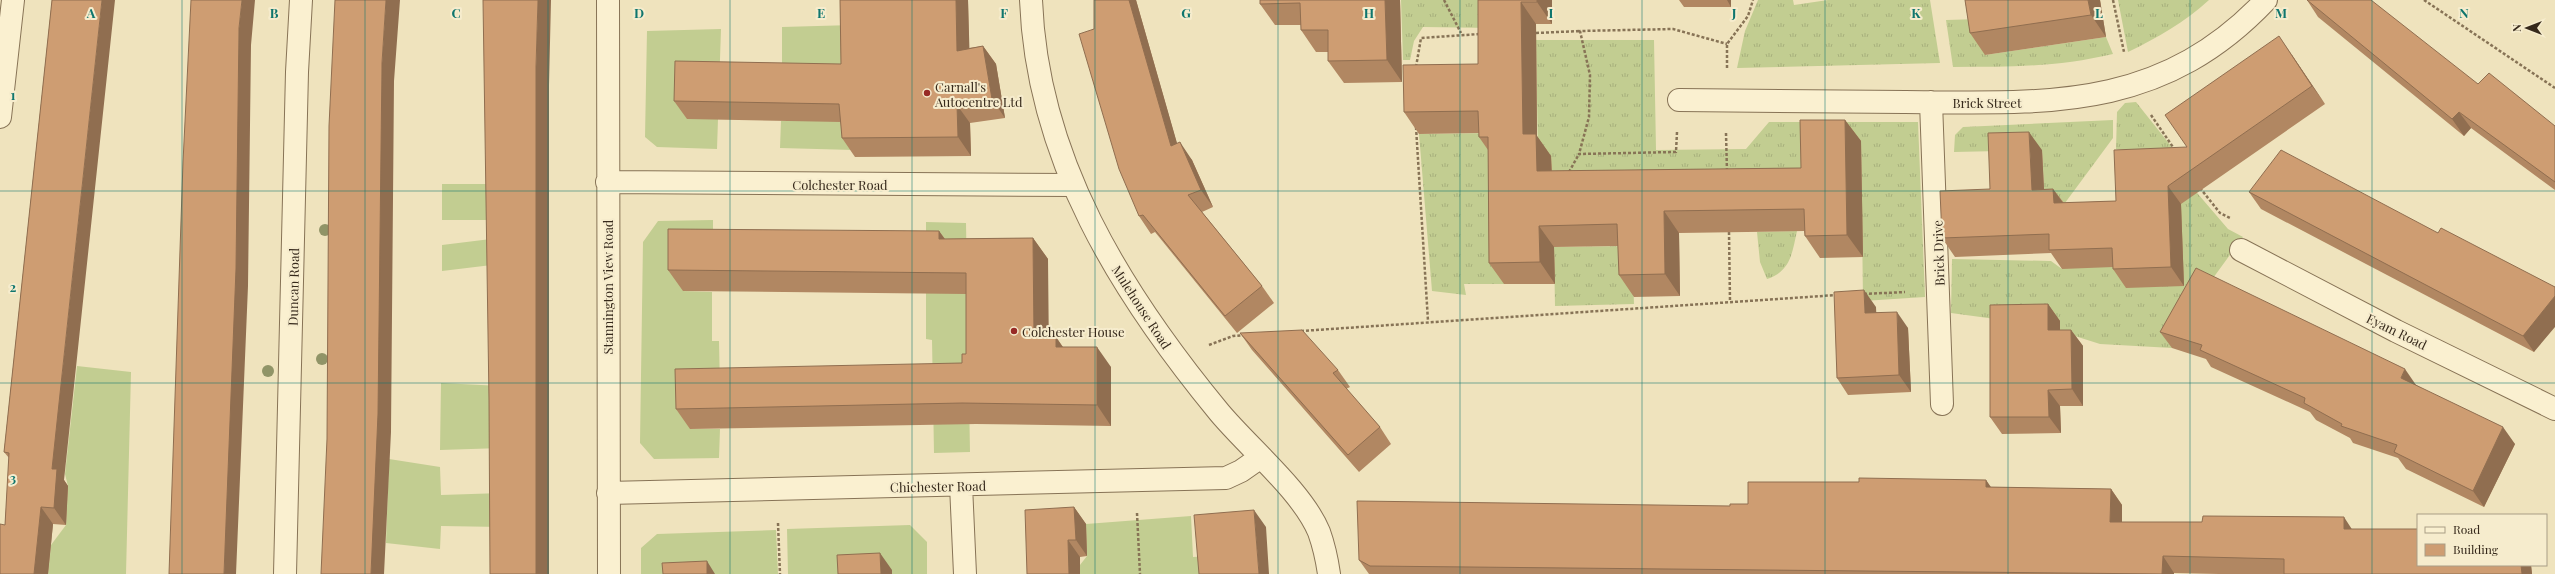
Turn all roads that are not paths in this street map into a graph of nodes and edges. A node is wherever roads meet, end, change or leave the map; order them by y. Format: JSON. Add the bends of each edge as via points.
{"nodes":[{"id":1,"x":13,"y":0,"type":"edge"},
{"id":2,"x":301,"y":0,"type":"edge"},
{"id":3,"x":608,"y":0,"type":"edge"},
{"id":4,"x":1031,"y":0,"type":"edge"},
{"id":5,"x":2266,"y":0,"type":"edge"},
{"id":6,"x":1679,"y":100,"type":"road end"},
{"id":7,"x":1932,"y":102,"type":"junction"},
{"id":8,"x":0,"y":117,"type":"edge"},
{"id":9,"x":606,"y":182,"type":"junction"},
{"id":10,"x":1074,"y":185,"type":"junction"},
{"id":11,"x":2241,"y":250,"type":"road end"},
{"id":12,"x":1942,"y":404,"type":"dead end"},
{"id":13,"x":2555,"y":409,"type":"edge"},
{"id":14,"x":1261,"y":457,"type":"junction"},
{"id":15,"x":961,"y":486,"type":"junction"},
{"id":16,"x":608,"y":493,"type":"junction"},
{"id":17,"x":285,"y":574,"type":"edge"},
{"id":18,"x":609,"y":574,"type":"edge"},
{"id":19,"x":965,"y":574,"type":"edge"},
{"id":20,"x":1329,"y":574,"type":"edge"}],
"edges":[{"from":1,"to":8,"type":"street"},
{"from":2,"to":17,"type":"street","name":"Duncan Road"},
{"from":3,"to":9,"type":"street","name":"Stannington View Road"},
{"from":4,"to":10,"type":"street","name":"Mulehouse Road","via":[[1038,66],[1049,118]]},
{"from":5,"to":7,"type":"street","name":"Brick Street","via":[[2210,49],[2178,68],[2132,86],[2091,96],[2049,101]]},
{"from":6,"to":7,"type":"street","name":"Brick Street"},
{"from":7,"to":12,"type":"street","name":"Brick Drive"},
{"from":9,"to":10,"type":"street","name":"Colchester Road"},
{"from":9,"to":16,"type":"street","name":"Stannington View Road"},
{"from":10,"to":14,"type":"street","name":"Mulehouse Road","via":[[1097,235],[1122,278],[1175,357],[1226,420]]},
{"from":11,"to":13,"type":"street","name":"Eyam Road","via":[[2396,331],[2513,386]]},
{"from":14,"to":15,"type":"street","name":"Chichester Road","via":[[1226,478]]},
{"from":14,"to":20,"type":"street","name":"Mulehouse Road","via":[[1304,508],[1318,531],[1326,554]]},
{"from":15,"to":16,"type":"street","name":"Chichester Road"},
{"from":15,"to":19,"type":"street"},
{"from":16,"to":18,"type":"street","name":"Stannington View Road"}]}
